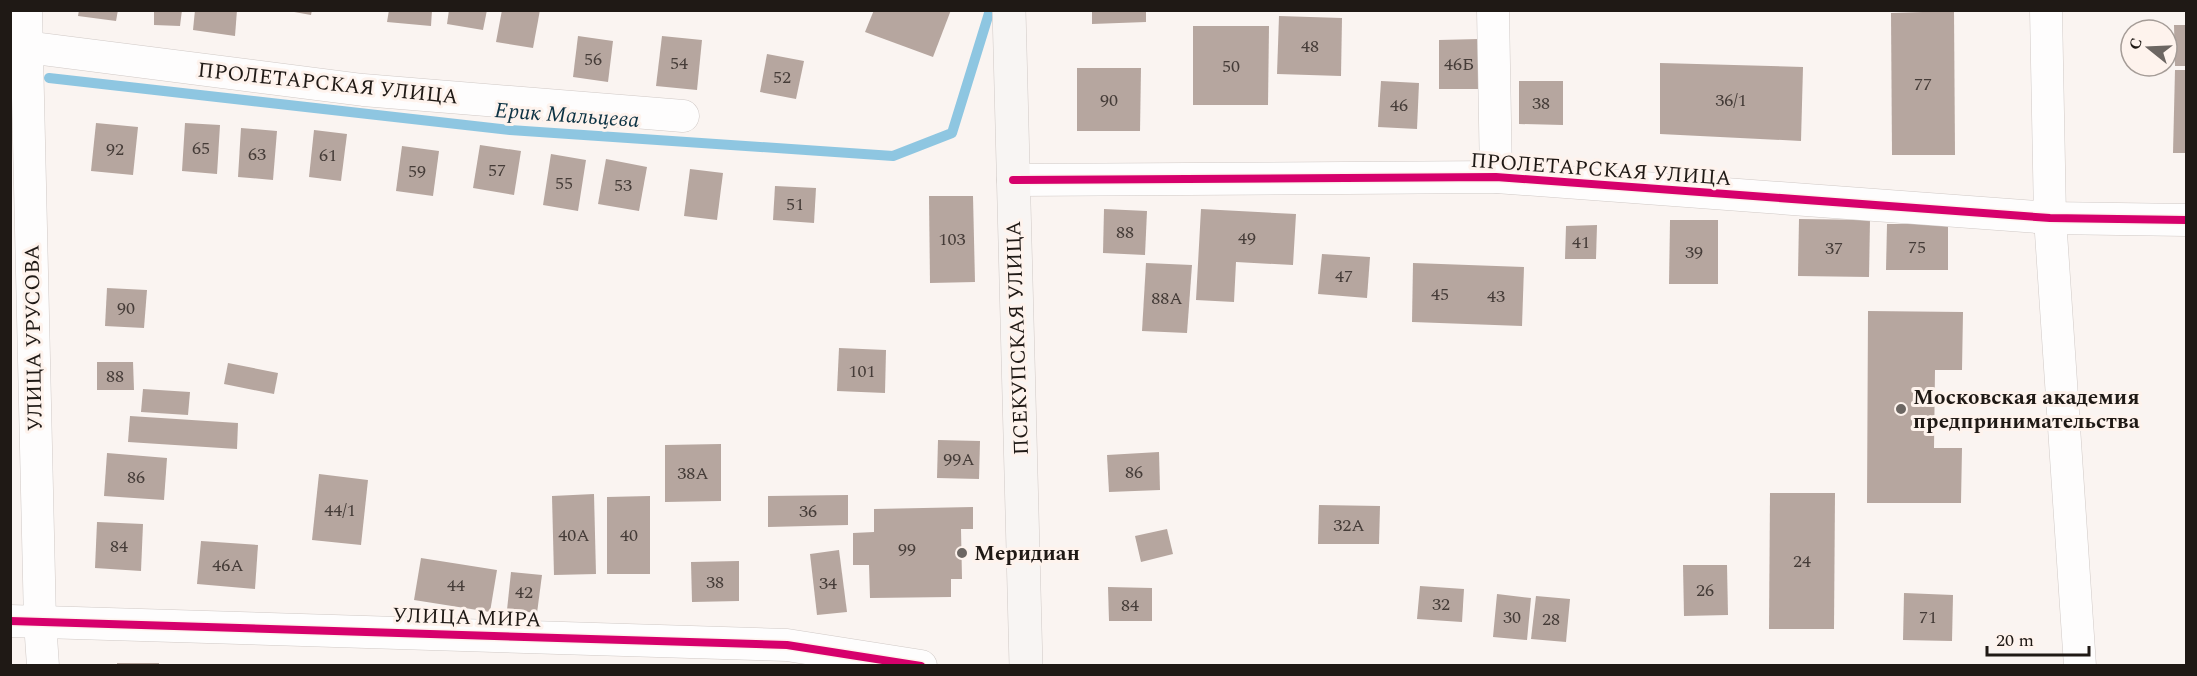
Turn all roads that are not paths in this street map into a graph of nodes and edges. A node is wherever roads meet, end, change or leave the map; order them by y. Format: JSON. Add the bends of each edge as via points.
{"nodes":[{"id":1,"x":26,"y":10,"type":"edge"},
{"id":2,"x":1009,"y":10,"type":"edge"},
{"id":3,"x":1493,"y":10,"type":"edge"},
{"id":4,"x":2046,"y":10,"type":"edge"},
{"id":5,"x":18,"y":45,"type":"edge"},
{"id":6,"x":683,"y":116,"type":"dead end"},
{"id":7,"x":1496,"y":177,"type":"junction"},
{"id":8,"x":1013,"y":180,"type":"junction"},
{"id":9,"x":2050,"y":218,"type":"junction"},
{"id":10,"x":2187,"y":220,"type":"edge"},
{"id":11,"x":26,"y":621,"type":"edge"},
{"id":12,"x":43,"y":666,"type":"edge"},
{"id":13,"x":921,"y":666,"type":"edge"},
{"id":14,"x":1026,"y":666,"type":"edge"},
{"id":15,"x":2080,"y":666,"type":"edge"}],
"edges":[{"from":1,"to":5,"type":"street","name":"УЛИЦА УРУСОВА"},
{"from":2,"to":8,"type":"street","name":"ПСЕКУПСКАЯ УЛИЦА"},
{"from":3,"to":7,"type":"street","name":"ПРОЛЕТАРСКАЯ УЛИЦА"},
{"from":4,"to":9,"type":"street"},
{"from":5,"to":6,"type":"street","name":"ПРОЛЕТАРСКАЯ УЛИЦА","via":[[363,90]]},
{"from":5,"to":11,"type":"street","name":"УЛИЦА УРУСОВА"},
{"from":7,"to":8,"type":"street","name":"ПРОЛЕТАРСКАЯ УЛИЦА"},
{"from":7,"to":9,"type":"street","name":"ПРОЛЕТАРСКАЯ УЛИЦА"},
{"from":8,"to":14,"type":"street","name":"ПСЕКУПСКАЯ УЛИЦА"},
{"from":9,"to":10,"type":"street","name":"ПРОЛЕТАРСКАЯ УЛИЦА"},
{"from":9,"to":15,"type":"street"},
{"from":11,"to":12,"type":"street","name":"УЛИЦА УРУСОВА"},
{"from":11,"to":13,"type":"street","name":"УЛИЦА МИРА","via":[[787,645]]}]}
